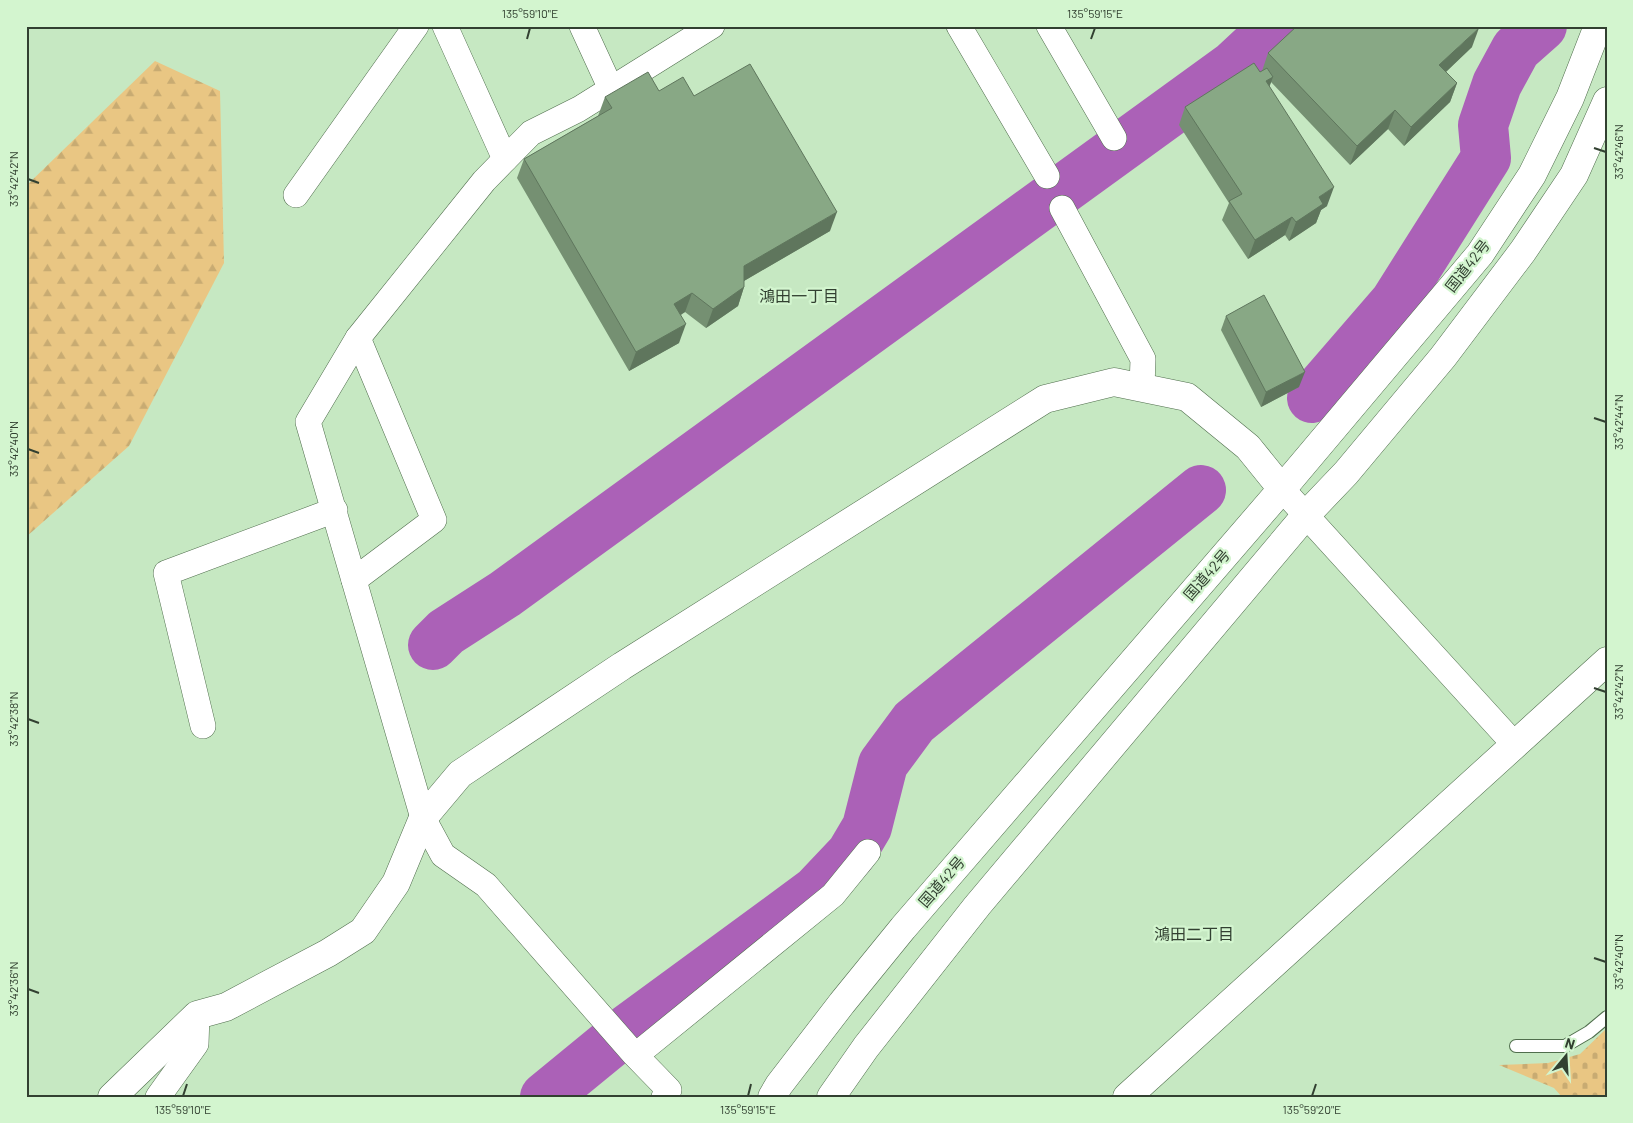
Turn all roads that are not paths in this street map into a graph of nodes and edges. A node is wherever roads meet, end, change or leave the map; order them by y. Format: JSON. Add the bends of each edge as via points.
{"nodes":[{"id":1,"x":416,"y":26,"type":"edge"},
{"id":2,"x":445,"y":26,"type":"edge"},
{"id":3,"x":582,"y":26,"type":"edge"},
{"id":4,"x":712,"y":26,"type":"edge"},
{"id":5,"x":959,"y":26,"type":"edge"},
{"id":6,"x":1049,"y":26,"type":"edge"},
{"id":7,"x":1598,"y":26,"type":"edge"},
{"id":8,"x":611,"y":89,"type":"junction"},
{"id":9,"x":1607,"y":101,"type":"edge"},
{"id":10,"x":1114,"y":138,"type":"dead end"},
{"id":11,"x":506,"y":159,"type":"junction"},
{"id":12,"x":1047,"y":176,"type":"dead end"},
{"id":13,"x":296,"y":195,"type":"dead end"},
{"id":14,"x":1062,"y":208,"type":"dead end"},
{"id":15,"x":358,"y":338,"type":"junction"},
{"id":16,"x":1142,"y":387,"type":"junction"},
{"id":17,"x":1282,"y":489,"type":"junction"},
{"id":18,"x":335,"y":510,"type":"junction"},
{"id":19,"x":1306,"y":515,"type":"junction"},
{"id":20,"x":354,"y":580,"type":"junction"},
{"id":21,"x":1607,"y":661,"type":"edge"},
{"id":22,"x":203,"y":726,"type":"dead end"},
{"id":23,"x":1515,"y":745,"type":"junction"},
{"id":24,"x":423,"y":818,"type":"junction"},
{"id":25,"x":868,"y":852,"type":"dead end"},
{"id":26,"x":197,"y":1015,"type":"junction"},
{"id":27,"x":1607,"y":1017,"type":"edge"},
{"id":28,"x":1516,"y":1046,"type":"dead end"},
{"id":29,"x":635,"y":1054,"type":"junction"},
{"id":30,"x":112,"y":1097,"type":"edge"},
{"id":31,"x":158,"y":1097,"type":"edge"},
{"id":32,"x":664,"y":1097,"type":"edge"},
{"id":33,"x":772,"y":1097,"type":"edge"},
{"id":34,"x":830,"y":1097,"type":"edge"},
{"id":35,"x":1127,"y":1097,"type":"edge"}],
"edges":[{"from":1,"to":13,"type":"street"},
{"from":2,"to":11,"type":"street"},
{"from":3,"to":8,"type":"street"},
{"from":4,"to":8,"type":"street"},
{"from":5,"to":12,"type":"street"},
{"from":6,"to":10,"type":"street"},
{"from":7,"to":17,"type":"main road","name":"国道42号","via":[[1570,98],[1532,175],[1480,254]]},
{"from":8,"to":11,"type":"street","via":[[531,133]]},
{"from":9,"to":19,"type":"main road","via":[[1574,175],[1523,251],[1443,357],[1346,473]]},
{"from":11,"to":15,"type":"street","via":[[484,181]]},
{"from":14,"to":16,"type":"street","via":[[1143,359]]},
{"from":15,"to":18,"type":"street","via":[[308,422]]},
{"from":15,"to":20,"type":"street","via":[[434,520]]},
{"from":16,"to":17,"type":"main road","via":[[1187,397],[1248,448]]},
{"from":16,"to":24,"type":"main road","via":[[1114,382],[1045,399],[622,666],[460,774]]},
{"from":17,"to":19,"type":"street"},
{"from":17,"to":33,"type":"main road","name":"国道42号","via":[[903,928]]},
{"from":18,"to":20,"type":"street"},
{"from":18,"to":22,"type":"street","via":[[166,572]]},
{"from":19,"to":23,"type":"street"},
{"from":19,"to":34,"type":"main road","via":[[977,906]]},
{"from":20,"to":24,"type":"street"},
{"from":21,"to":23,"type":"main road"},
{"from":23,"to":35,"type":"main road"},
{"from":24,"to":26,"type":"main road","via":[[396,883],[363,931],[226,1007]]},
{"from":24,"to":29,"type":"street","via":[[443,855],[486,885]]},
{"from":25,"to":29,"type":"street","via":[[834,895]]},
{"from":26,"to":30,"type":"main road"},
{"from":26,"to":31,"type":"street","via":[[196,1044]]},
{"from":27,"to":28,"type":"lane","via":[[1565,1046]]},
{"from":29,"to":32,"type":"street","via":[[670,1090]]}]}
